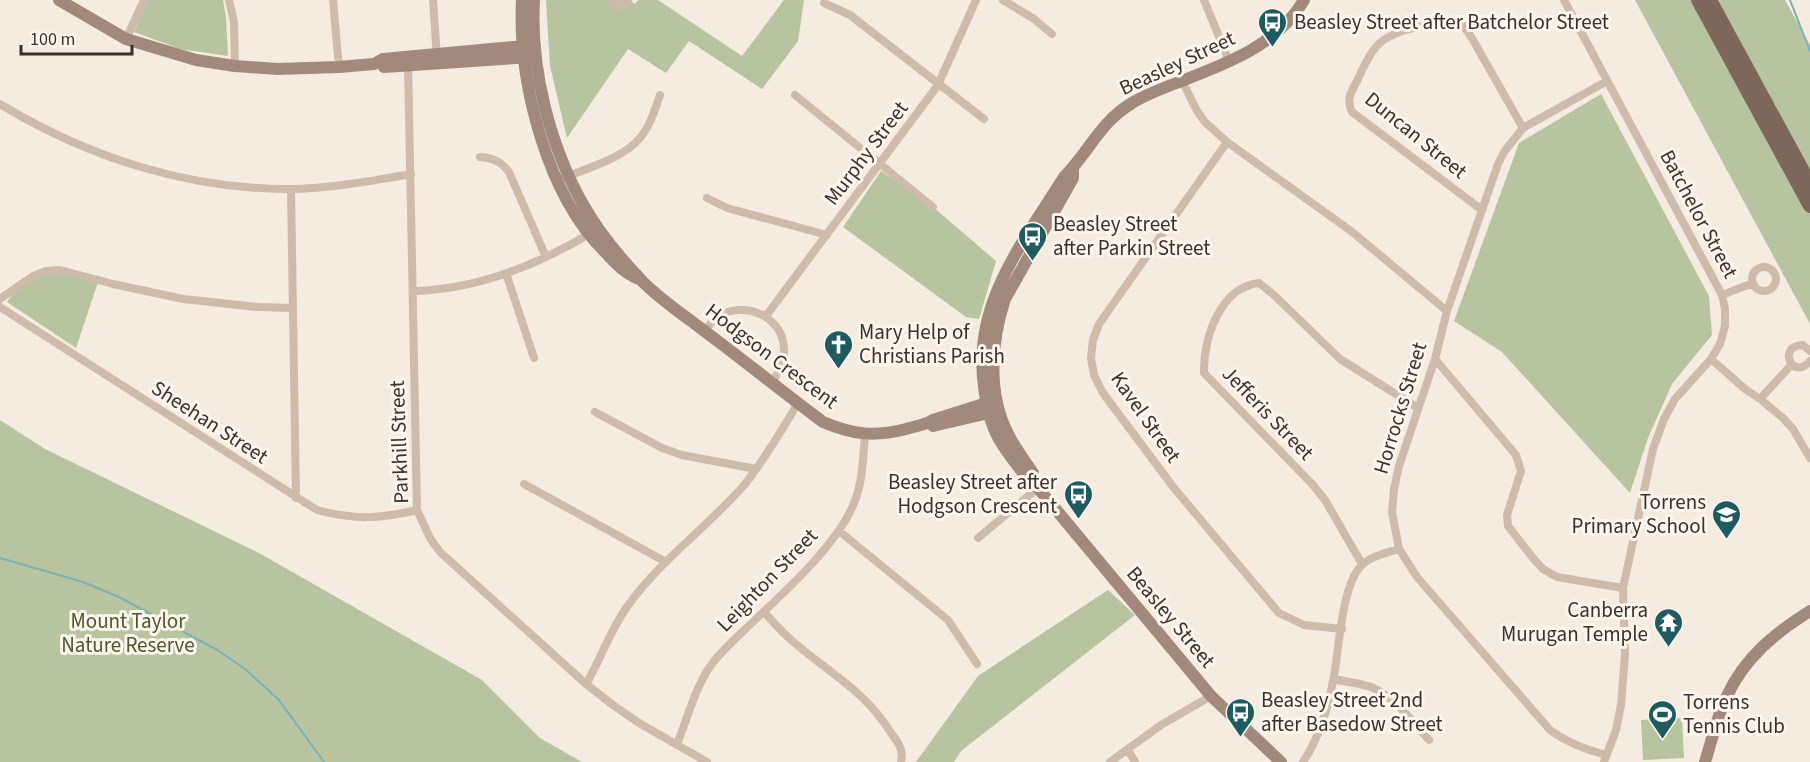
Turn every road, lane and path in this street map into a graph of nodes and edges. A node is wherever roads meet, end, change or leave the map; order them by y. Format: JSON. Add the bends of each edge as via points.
{"nodes":[{"id":1,"x":59,"y":0,"type":"edge"},
{"id":2,"x":144,"y":0,"type":"edge"},
{"id":3,"x":230,"y":0,"type":"edge"},
{"id":4,"x":333,"y":0,"type":"edge"},
{"id":5,"x":434,"y":0,"type":"edge"},
{"id":6,"x":522,"y":0,"type":"edge"},
{"id":7,"x":534,"y":0,"type":"edge"},
{"id":8,"x":611,"y":0,"type":"edge"},
{"id":9,"x":628,"y":0,"type":"edge"},
{"id":10,"x":976,"y":0,"type":"edge"},
{"id":11,"x":1003,"y":0,"type":"edge"},
{"id":12,"x":1204,"y":0,"type":"edge"},
{"id":13,"x":1304,"y":0,"type":"edge"},
{"id":14,"x":1564,"y":0,"type":"edge"},
{"id":15,"x":1698,"y":0,"type":"edge"},
{"id":16,"x":1710,"y":0,"type":"edge"},
{"id":17,"x":824,"y":3,"type":"dead end"},
{"id":18,"x":1052,"y":34,"type":"dead end"},
{"id":19,"x":126,"y":39,"type":"junction"},
{"id":20,"x":529,"y":51,"type":"junction"},
{"id":21,"x":437,"y":59,"type":"junction"},
{"id":22,"x":1229,"y":61,"type":"junction"},
{"id":23,"x":408,"y":62,"type":"junction"},
{"id":24,"x":235,"y":66,"type":"junction"},
{"id":25,"x":339,"y":67,"type":"junction"},
{"id":26,"x":1182,"y":81,"type":"junction"},
{"id":27,"x":1607,"y":81,"type":"junction"},
{"id":28,"x":938,"y":85,"type":"junction"},
{"id":29,"x":795,"y":95,"type":"dead end"},
{"id":30,"x":660,"y":96,"type":"dead end"},
{"id":31,"x":0,"y":104,"type":"edge"},
{"id":32,"x":984,"y":119,"type":"dead end"},
{"id":33,"x":1523,"y":128,"type":"junction"},
{"id":34,"x":1227,"y":142,"type":"junction"},
{"id":35,"x":480,"y":157,"type":"dead end"},
{"id":36,"x":880,"y":165,"type":"junction"},
{"id":37,"x":411,"y":174,"type":"junction"},
{"id":38,"x":564,"y":178,"type":"junction"},
{"id":39,"x":1810,"y":184,"type":"edge"},
{"id":40,"x":291,"y":189,"type":"junction"},
{"id":41,"x":707,"y":198,"type":"dead end"},
{"id":42,"x":1810,"y":206,"type":"edge"},
{"id":43,"x":933,"y":207,"type":"dead end"},
{"id":44,"x":1482,"y":210,"type":"junction"},
{"id":45,"x":593,"y":232,"type":"junction"},
{"id":46,"x":827,"y":235,"type":"junction"},
{"id":47,"x":546,"y":257,"type":"junction"},
{"id":48,"x":506,"y":273,"type":"junction"},
{"id":49,"x":1753,"y":283,"type":"dead end"},
{"id":50,"x":414,"y":291,"type":"junction"},
{"id":51,"x":1722,"y":295,"type":"junction"},
{"id":52,"x":0,"y":299,"type":"edge"},
{"id":53,"x":0,"y":307,"type":"edge"},
{"id":54,"x":293,"y":308,"type":"junction"},
{"id":55,"x":1447,"y":311,"type":"junction"},
{"id":56,"x":766,"y":316,"type":"junction"},
{"id":57,"x":705,"y":331,"type":"junction"},
{"id":58,"x":1810,"y":351,"type":"edge"},
{"id":59,"x":534,"y":358,"type":"dead end"},
{"id":60,"x":1435,"y":359,"type":"junction"},
{"id":61,"x":1711,"y":359,"type":"junction"},
{"id":62,"x":1810,"y":361,"type":"edge"},
{"id":63,"x":1792,"y":364,"type":"junction"},
{"id":64,"x":772,"y":383,"type":"junction"},
{"id":65,"x":1760,"y":399,"type":"junction"},
{"id":66,"x":798,"y":403,"type":"junction"},
{"id":67,"x":993,"y":407,"type":"junction"},
{"id":68,"x":1418,"y":408,"type":"junction"},
{"id":69,"x":595,"y":412,"type":"dead end"},
{"id":70,"x":865,"y":435,"type":"junction"},
{"id":71,"x":1806,"y":442,"type":"edge"},
{"id":72,"x":1810,"y":458,"type":"edge"},
{"id":73,"x":756,"y":469,"type":"junction"},
{"id":74,"x":524,"y":484,"type":"dead end"},
{"id":75,"x":1038,"y":488,"type":"junction"},
{"id":76,"x":296,"y":498,"type":"junction"},
{"id":77,"x":417,"y":510,"type":"junction"},
{"id":78,"x":839,"y":531,"type":"junction"},
{"id":79,"x":978,"y":538,"type":"dead end"},
{"id":80,"x":1399,"y":549,"type":"junction"},
{"id":81,"x":666,"y":562,"type":"junction"},
{"id":82,"x":1362,"y":564,"type":"junction"},
{"id":83,"x":1623,"y":588,"type":"junction"},
{"id":84,"x":1810,"y":611,"type":"edge"},
{"id":85,"x":764,"y":612,"type":"junction"},
{"id":86,"x":1342,"y":629,"type":"junction"},
{"id":87,"x":977,"y":664,"type":"dead end"},
{"id":88,"x":1334,"y":680,"type":"junction"},
{"id":89,"x":586,"y":684,"type":"junction"},
{"id":90,"x":1211,"y":696,"type":"junction"},
{"id":91,"x":1429,"y":740,"type":"dead end"},
{"id":92,"x":677,"y":744,"type":"junction"},
{"id":93,"x":1128,"y":750,"type":"junction"},
{"id":94,"x":1605,"y":759,"type":"edge"},
{"id":95,"x":707,"y":762,"type":"edge"},
{"id":96,"x":901,"y":762,"type":"edge"},
{"id":97,"x":1110,"y":762,"type":"edge"},
{"id":98,"x":1135,"y":762,"type":"edge"},
{"id":99,"x":1281,"y":762,"type":"edge"},
{"id":100,"x":1303,"y":762,"type":"edge"},
{"id":101,"x":1705,"y":762,"type":"edge"}],
"edges":[{"from":1,"to":19,"type":"street"},
{"from":2,"to":19,"type":"street"},
{"from":3,"to":24,"type":"street"},
{"from":4,"to":25,"type":"street"},
{"from":5,"to":21,"type":"street"},
{"from":6,"to":20,"type":"street","name":"Hodgson Crescent"},
{"from":7,"to":20,"type":"street","name":"Hodgson Crescent"},
{"from":8,"to":9,"type":"street","via":[[619,6]]},
{"from":10,"to":28,"type":"street","name":"Murphy Street"},
{"from":11,"to":18,"type":"street"},
{"from":12,"to":22,"type":"street"},
{"from":13,"to":22,"type":"street","name":"Beasley Street","via":[[1282,30]]},
{"from":14,"to":27,"type":"street","name":"Batchelor Street"},
{"from":15,"to":42,"type":"main road"},
{"from":16,"to":39,"type":"main road"},
{"from":17,"to":28,"type":"street","via":[[850,15]]},
{"from":19,"to":24,"type":"street","via":[[196,60]]},
{"from":20,"to":21,"type":"street"},
{"from":20,"to":38,"type":"street","name":"Hodgson Crescent"},
{"from":21,"to":23,"type":"street"},
{"from":22,"to":26,"type":"street","name":"Beasley Street"},
{"from":23,"to":25,"type":"street","via":[[383,59],[374,64]]},
{"from":23,"to":37,"type":"street","name":"Parkhill Street"},
{"from":24,"to":25,"type":"street"},
{"from":26,"to":34,"type":"street","via":[[1201,117]]},
{"from":26,"to":67,"type":"street","name":"Beasley Street","via":[[1141,98],[1113,116],[1073,167],[1073,178],[1005,299],[993,355]]},
{"from":27,"to":33,"type":"street","name":"Horrocks Street"},
{"from":27,"to":51,"type":"street","name":"Batchelor Street"},
{"from":28,"to":32,"type":"street"},
{"from":28,"to":36,"type":"street","name":"Murphy Street"},
{"from":29,"to":36,"type":"street"},
{"from":30,"to":38,"type":"street","via":[[645,130],[629,148]]},
{"from":31,"to":40,"type":"street","via":[[74,144],[123,162],[178,177]]},
{"from":33,"to":44,"type":"street","name":"Horrocks Street","via":[[1504,152]]},
{"from":33,"to":44,"type":"street","name":"Duncan Street","via":[[1461,22],[1454,20],[1398,32],[1384,39],[1366,61],[1349,96],[1352,112]]},
{"from":34,"to":55,"type":"street","via":[[1351,231]]},
{"from":34,"to":86,"type":"street","name":"Kavel Street","via":[[1099,324],[1091,358],[1094,375],[1103,393],[1174,488],[1279,612],[1304,625]]},
{"from":35,"to":47,"type":"street","via":[[501,162],[508,172]]},
{"from":36,"to":43,"type":"street"},
{"from":36,"to":46,"type":"street","name":"Murphy Street"},
{"from":37,"to":40,"type":"street"},
{"from":37,"to":50,"type":"street","name":"Parkhill Street"},
{"from":38,"to":45,"type":"street","name":"Hodgson Crescent","via":[[583,205]]},
{"from":40,"to":54,"type":"street"},
{"from":41,"to":46,"type":"street","via":[[727,208]]},
{"from":44,"to":55,"type":"street","name":"Horrocks Street"},
{"from":45,"to":47,"type":"street"},
{"from":45,"to":57,"type":"street","name":"Hodgson Crescent","via":[[668,304]]},
{"from":46,"to":56,"type":"street","name":"Murphy Street"},
{"from":47,"to":48,"type":"street"},
{"from":48,"to":50,"type":"street","via":[[448,288]]},
{"from":48,"to":59,"type":"street"},
{"from":49,"to":51,"type":"street"},
{"from":50,"to":77,"type":"street","name":"Parkhill Street"},
{"from":51,"to":61,"type":"street","name":"Batchelor Street","via":[[1725,326]]},
{"from":52,"to":54,"type":"street","via":[[33,276],[60,270],[183,299]]},
{"from":53,"to":76,"type":"street","name":"Sheehan Street"},
{"from":54,"to":76,"type":"street"},
{"from":55,"to":60,"type":"street","name":"Horrocks Street"},
{"from":56,"to":57,"type":"street","via":[[747,309],[729,311],[715,318]]},
{"from":56,"to":64,"type":"street","via":[[775,325],[784,350]]},
{"from":57,"to":64,"type":"street","name":"Hodgson Crescent"},
{"from":58,"to":63,"type":"street","via":[[1803,345],[1793,348],[1789,354]]},
{"from":60,"to":68,"type":"street","name":"Horrocks Street"},
{"from":60,"to":83,"type":"street","via":[[1516,455],[1521,471],[1508,526],[1533,558],[1557,577]]},
{"from":61,"to":65,"type":"street"},
{"from":61,"to":83,"type":"street","name":"Batchelor Street","via":[[1676,399],[1658,434]]},
{"from":62,"to":63,"type":"street","via":[[1802,368]]},
{"from":63,"to":65,"type":"street"},
{"from":64,"to":66,"type":"street","name":"Hodgson Crescent"},
{"from":65,"to":71,"type":"street"},
{"from":66,"to":70,"type":"street","name":"Hodgson Crescent","via":[[823,422]]},
{"from":66,"to":73,"type":"street"},
{"from":67,"to":70,"type":"street","name":"Hodgson Crescent","via":[[891,433]]},
{"from":67,"to":75,"type":"street","name":"Beasley Street"},
{"from":68,"to":80,"type":"street","name":"Horrocks Street","via":[[1394,489],[1392,512]]},
{"from":68,"to":82,"type":"street","name":"Jefferis Street","via":[[1340,359],[1258,283],[1239,290],[1212,325],[1204,373],[1313,485]]},
{"from":69,"to":73,"type":"street","via":[[662,448]]},
{"from":70,"to":78,"type":"street","name":"Leighton Street","via":[[861,481],[852,509]]},
{"from":71,"to":72,"type":"street"},
{"from":73,"to":81,"type":"street"},
{"from":74,"to":81,"type":"street"},
{"from":75,"to":79,"type":"street"},
{"from":75,"to":90,"type":"street","name":"Beasley Street"},
{"from":76,"to":77,"type":"street","name":"Sheehan Street","via":[[317,510],[363,519]]},
{"from":77,"to":89,"type":"street","name":"Parkhill Street","via":[[440,552]]},
{"from":78,"to":85,"type":"street","name":"Leighton Street"},
{"from":78,"to":87,"type":"street","via":[[943,615]]},
{"from":80,"to":82,"type":"street"},
{"from":80,"to":94,"type":"street","name":"Horrocks Street","via":[[1417,577],[1551,730]]},
{"from":81,"to":89,"type":"street","via":[[627,606]]},
{"from":82,"to":86,"type":"street","via":[[1350,587]]},
{"from":83,"to":94,"type":"street","name":"Batchelor Street","via":[[1622,705]]},
{"from":84,"to":101,"type":"street","via":[[1781,629],[1743,669],[1727,696]]},
{"from":85,"to":92,"type":"street","name":"Leighton Street","via":[[709,669]]},
{"from":85,"to":96,"type":"street","via":[[790,639],[871,704],[900,746]]},
{"from":86,"to":88,"type":"street"},
{"from":88,"to":91,"type":"street","via":[[1382,692]]},
{"from":88,"to":100,"type":"street","via":[[1320,728]]},
{"from":89,"to":92,"type":"street","name":"Parkhill Street","via":[[639,723]]},
{"from":90,"to":93,"type":"street"},
{"from":90,"to":99,"type":"street","name":"Beasley Street"},
{"from":92,"to":95,"type":"street","name":"Parkhill Street"},
{"from":93,"to":97,"type":"street"},
{"from":93,"to":98,"type":"street"}]}
